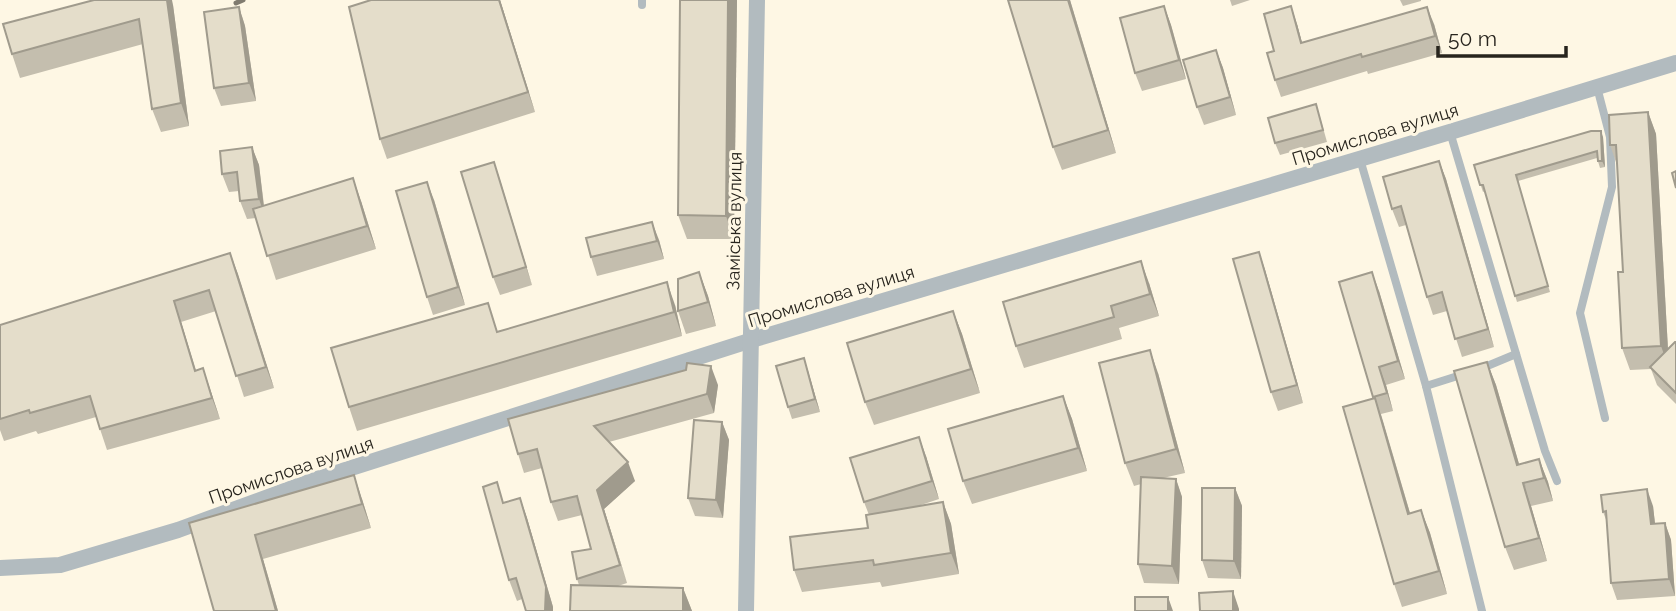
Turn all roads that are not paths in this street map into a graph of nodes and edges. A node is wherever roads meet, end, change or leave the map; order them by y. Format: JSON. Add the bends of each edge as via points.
{"nodes":[{"id":1,"x":757,"y":0,"type":"edge"},
{"id":2,"x":1676,"y":63,"type":"edge"},
{"id":3,"x":1597,"y":87,"type":"junction"},
{"id":4,"x":1450,"y":132,"type":"junction"},
{"id":5,"x":1360,"y":159,"type":"junction"},
{"id":6,"x":752,"y":340,"type":"junction"},
{"id":7,"x":1516,"y":354,"type":"junction"},
{"id":8,"x":1426,"y":386,"type":"junction"},
{"id":9,"x":1605,"y":418,"type":"dead end"},
{"id":10,"x":1557,"y":481,"type":"dead end"},
{"id":11,"x":0,"y":568,"type":"edge"},
{"id":12,"x":746,"y":611,"type":"edge"},
{"id":13,"x":1482,"y":611,"type":"edge"}],
"edges":[{"from":1,"to":6,"type":"street","name":"Заміська вулиця"},
{"from":2,"to":3,"type":"street","name":"Промислова вулиця"},
{"from":3,"to":4,"type":"street","name":"Промислова вулиця"},
{"from":3,"to":9,"type":"lane","via":[[1610,137],[1612,187],[1580,313]]},
{"from":4,"to":5,"type":"street","name":"Промислова вулиця"},
{"from":4,"to":7,"type":"lane"},
{"from":5,"to":6,"type":"street","name":"Промислова вулиця"},
{"from":5,"to":8,"type":"lane"},
{"from":6,"to":11,"type":"street","name":"Промислова вулиця","via":[[320,478],[178,530],[60,565]]},
{"from":6,"to":12,"type":"street","name":"Заміська вулиця"},
{"from":7,"to":8,"type":"lane"},
{"from":7,"to":10,"type":"lane"},
{"from":8,"to":13,"type":"lane"}]}
